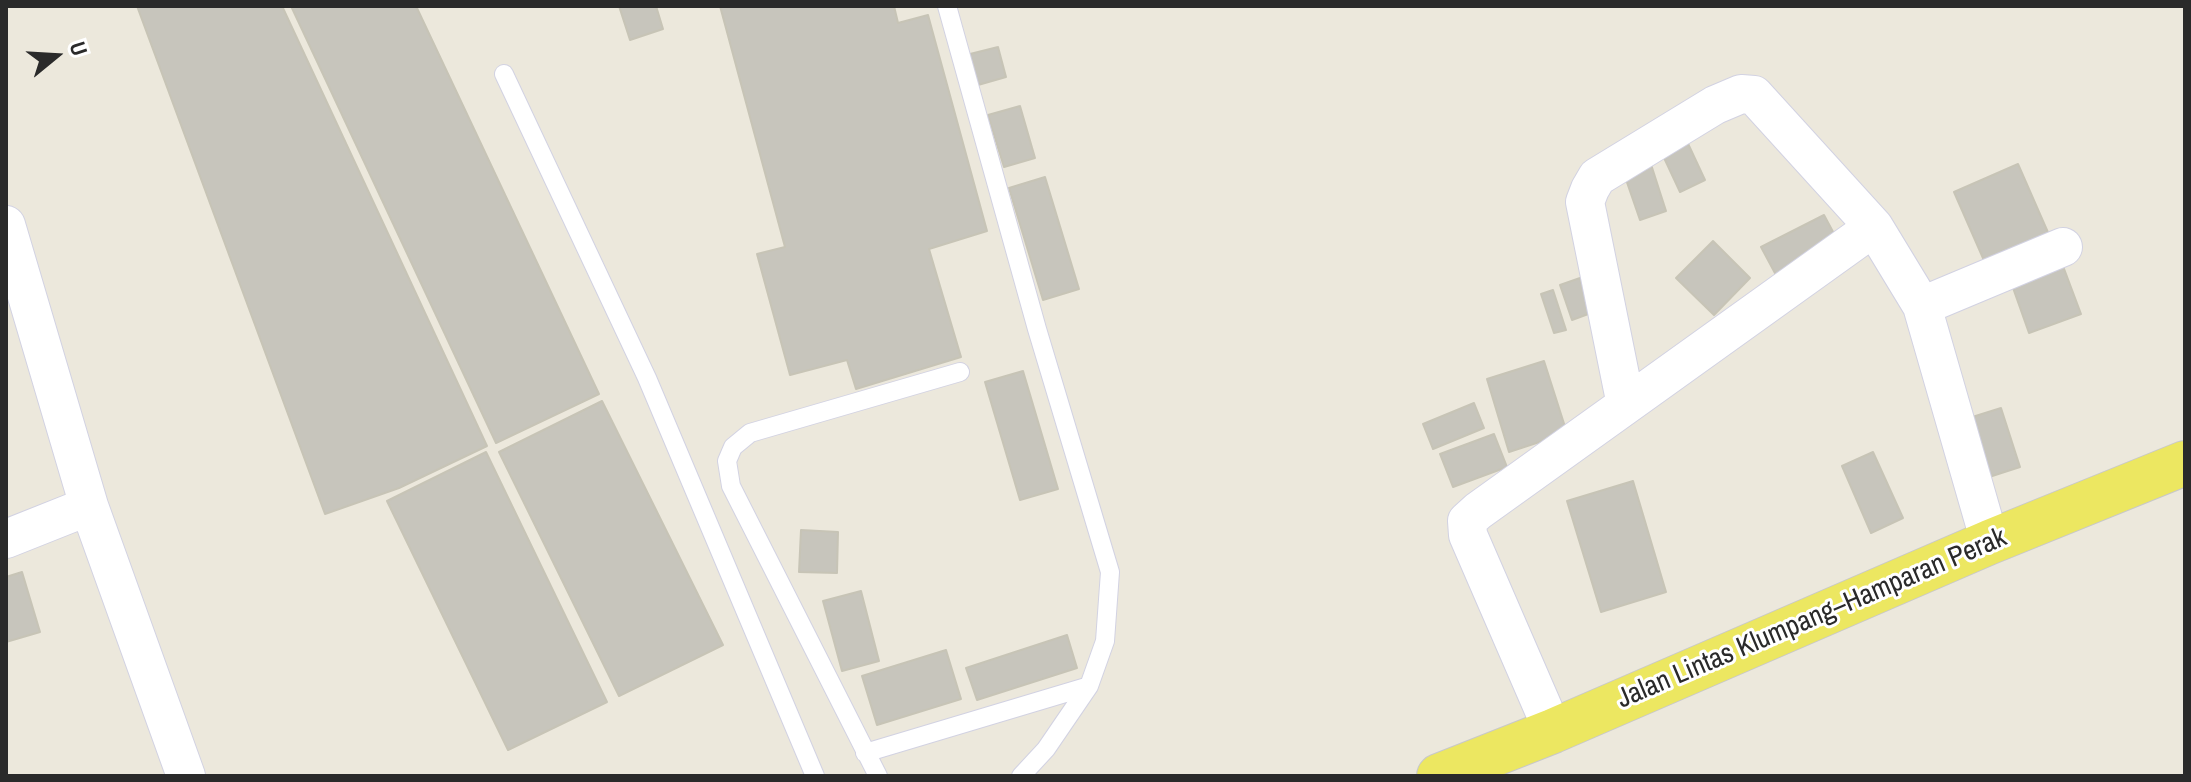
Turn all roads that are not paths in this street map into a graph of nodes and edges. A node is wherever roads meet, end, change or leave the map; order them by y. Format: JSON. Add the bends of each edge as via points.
{"nodes":[{"id":1,"x":947,"y":6,"type":"edge"},
{"id":2,"x":504,"y":74,"type":"dead end"},
{"id":3,"x":6,"y":225,"type":"edge"},
{"id":4,"x":1874,"y":227,"type":"junction"},
{"id":5,"x":2063,"y":247,"type":"dead end"},
{"id":6,"x":14,"y":282,"type":"edge"},
{"id":7,"x":1922,"y":306,"type":"junction"},
{"id":8,"x":960,"y":372,"type":"dead end"},
{"id":9,"x":1626,"y":405,"type":"junction"},
{"id":10,"x":2185,"y":463,"type":"edge"},
{"id":11,"x":89,"y":506,"type":"junction"},
{"id":12,"x":6,"y":539,"type":"edge"},
{"id":13,"x":1990,"y":542,"type":"junction"},
{"id":14,"x":1089,"y":686,"type":"junction"},
{"id":15,"x":1553,"y":731,"type":"junction"},
{"id":16,"x":865,"y":753,"type":"junction"},
{"id":17,"x":186,"y":776,"type":"edge"},
{"id":18,"x":815,"y":776,"type":"edge"},
{"id":19,"x":878,"y":776,"type":"edge"},
{"id":20,"x":1021,"y":776,"type":"edge"},
{"id":21,"x":1439,"y":776,"type":"edge"}],
"edges":[{"from":1,"to":14,"type":"lane","via":[[1110,572],[1105,641]]},
{"from":2,"to":18,"type":"lane","via":[[637,354]]},
{"from":3,"to":6,"type":"street"},
{"from":4,"to":7,"type":"street"},
{"from":4,"to":9,"type":"street"},
{"from":4,"to":9,"type":"street","via":[[1754,95],[1741,94],[1715,105],[1597,177],[1585,202]]},
{"from":5,"to":7,"type":"street"},
{"from":6,"to":11,"type":"street"},
{"from":7,"to":13,"type":"street"},
{"from":8,"to":16,"type":"lane","via":[[750,433],[733,447],[727,461],[731,486]]},
{"from":9,"to":15,"type":"street","via":[[1467,521],[1468,535]]},
{"from":10,"to":13,"type":"main road","name":"Jalan Lintas Klumpang–Hamparan Perak"},
{"from":11,"to":12,"type":"street"},
{"from":11,"to":17,"type":"street"},
{"from":13,"to":15,"type":"main road","name":"Jalan Lintas Klumpang–Hamparan Perak"},
{"from":14,"to":16,"type":"lane"},
{"from":14,"to":20,"type":"lane"},
{"from":15,"to":21,"type":"main road","name":"Jalan Lintas Klumpang–Hamparan Perak"},
{"from":16,"to":19,"type":"lane"}]}
